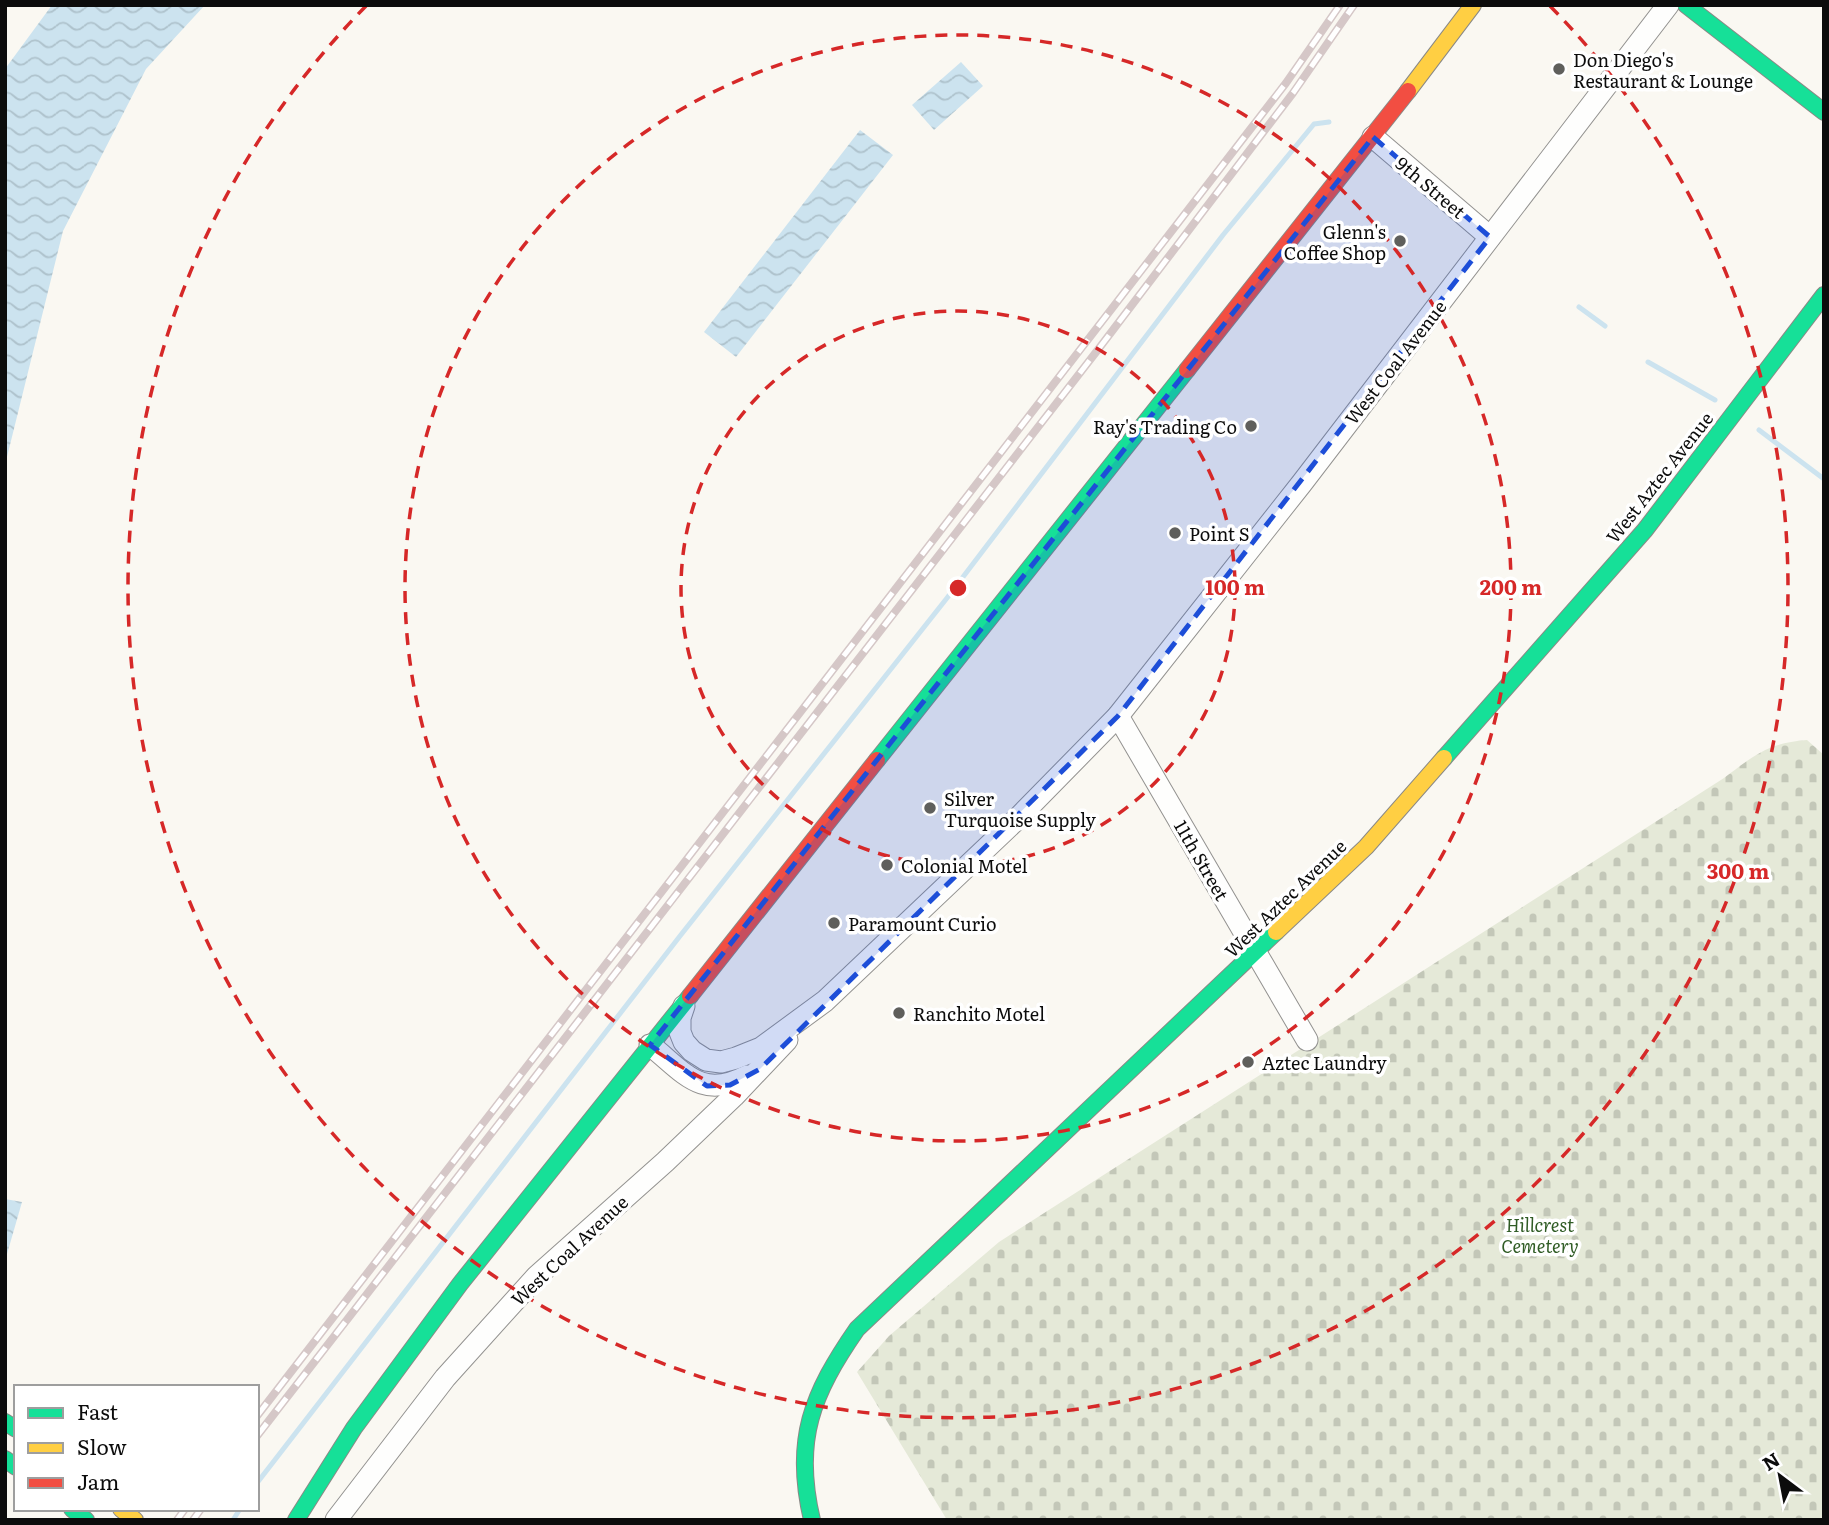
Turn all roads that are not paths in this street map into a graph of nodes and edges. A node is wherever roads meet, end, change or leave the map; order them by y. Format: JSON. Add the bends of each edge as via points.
{"nodes":[{"id":1,"x":1473,"y":5,"type":"edge"},
{"id":2,"x":1668,"y":5,"type":"edge"},
{"id":3,"x":1686,"y":5,"type":"edge"},
{"id":4,"x":1824,"y":112,"type":"edge"},
{"id":5,"x":1373,"y":137,"type":"junction"},
{"id":6,"x":1490,"y":237,"type":"junction"},
{"id":7,"x":1824,"y":295,"type":"edge"},
{"id":8,"x":1118,"y":716,"type":"junction"},
{"id":9,"x":1255,"y":952,"type":"junction"},
{"id":10,"x":687,"y":999,"type":"junction"},
{"id":11,"x":825,"y":1000,"type":"junction"},
{"id":12,"x":1307,"y":1040,"type":"dead end"},
{"id":13,"x":650,"y":1045,"type":"junction"},
{"id":14,"x":760,"y":1069,"type":"junction"},
{"id":15,"x":296,"y":1520,"type":"edge"},
{"id":16,"x":337,"y":1520,"type":"edge"},
{"id":17,"x":812,"y":1520,"type":"edge"}],
"edges":[{"from":1,"to":5,"type":"main road"},
{"from":2,"to":6,"type":"street","name":"West Coal Avenue"},
{"from":3,"to":4,"type":"main road"},
{"from":5,"to":6,"type":"street","name":"9th Street"},
{"from":5,"to":10,"type":"main road"},
{"from":6,"to":8,"type":"street","name":"West Coal Avenue"},
{"from":7,"to":9,"type":"main road","name":"West Aztec Avenue","via":[[1645,530],[1366,847]]},
{"from":8,"to":9,"type":"street","name":"11th Street"},
{"from":8,"to":11,"type":"street","name":"West Coal Avenue","via":[[1018,818]]},
{"from":9,"to":12,"type":"street","name":"11th Street"},
{"from":9,"to":17,"type":"main road","name":"West Aztec Avenue","via":[[857,1329],[823,1380],[809,1422],[803,1468]]},
{"from":10,"to":11,"type":"street","via":[[680,1018],[684,1042],[706,1060],[721,1062],[761,1048]]},
{"from":10,"to":13,"type":"main road"},
{"from":11,"to":14,"type":"street","name":"West Coal Avenue"},
{"from":13,"to":14,"type":"street","via":[[707,1086],[730,1085]]},
{"from":13,"to":15,"type":"main road","via":[[460,1284],[354,1428]]},
{"from":14,"to":16,"type":"street","name":"West Coal Avenue","via":[[537,1276],[445,1378]]}]}
